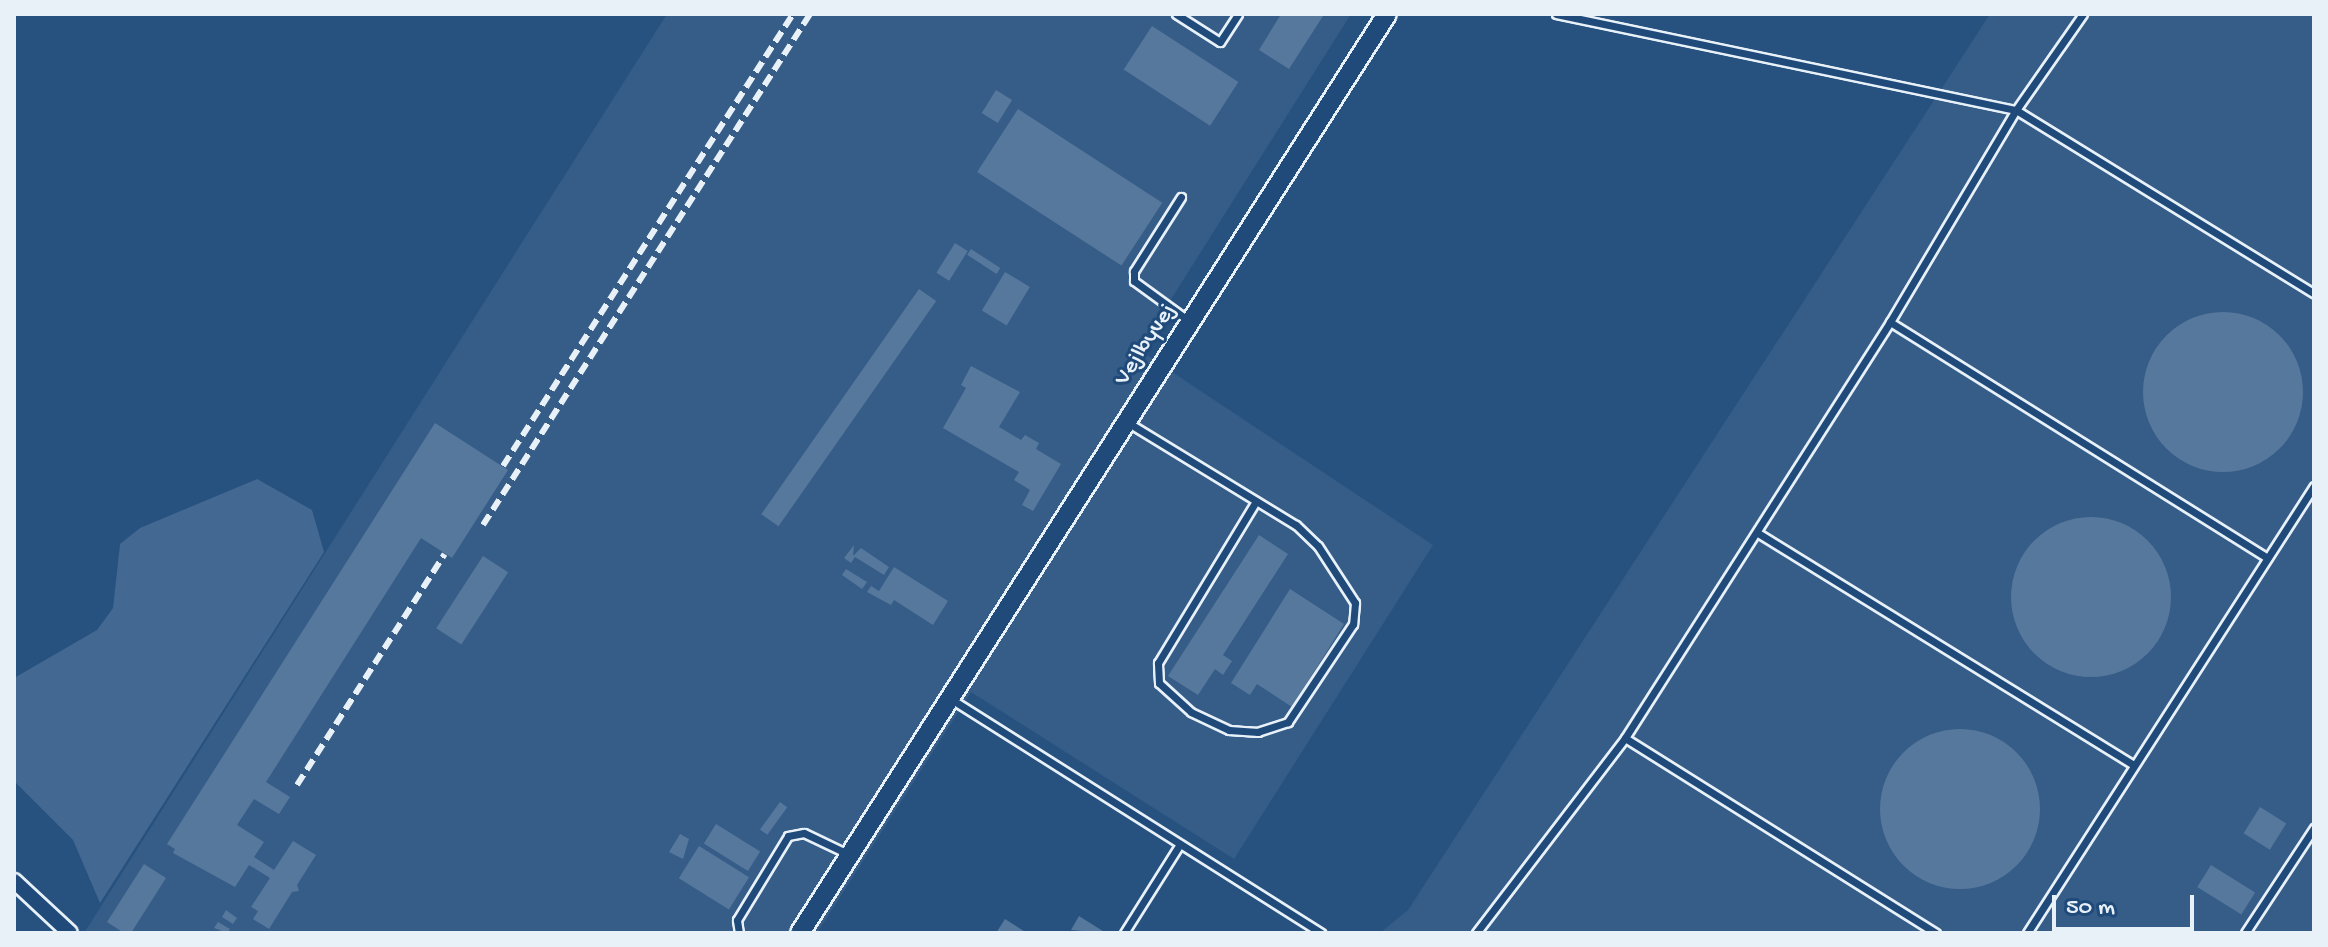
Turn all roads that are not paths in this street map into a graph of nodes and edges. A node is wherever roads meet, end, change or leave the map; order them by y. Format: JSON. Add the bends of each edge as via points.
{"nodes":[{"id":1,"x":1176,"y":14,"type":"edge"},
{"id":2,"x":1238,"y":14,"type":"edge"},
{"id":3,"x":1556,"y":14,"type":"edge"},
{"id":4,"x":2083,"y":14,"type":"edge"},
{"id":5,"x":1383,"y":15,"type":"edge"},
{"id":6,"x":2016,"y":110,"type":"junction"},
{"id":7,"x":1181,"y":197,"type":"dead end"},
{"id":8,"x":2314,"y":293,"type":"edge"},
{"id":9,"x":1189,"y":321,"type":"junction"},
{"id":10,"x":1890,"y":322,"type":"junction"},
{"id":11,"x":1125,"y":421,"type":"junction"},
{"id":12,"x":2314,"y":486,"type":"edge"},
{"id":13,"x":1256,"y":501,"type":"junction"},
{"id":14,"x":1758,"y":533,"type":"junction"},
{"id":15,"x":2267,"y":558,"type":"junction"},
{"id":16,"x":947,"y":697,"type":"junction"},
{"id":17,"x":1625,"y":738,"type":"junction"},
{"id":18,"x":2132,"y":764,"type":"junction"},
{"id":19,"x":2314,"y":828,"type":"edge"},
{"id":20,"x":1180,"y":844,"type":"junction"},
{"id":21,"x":849,"y":855,"type":"junction"},
{"id":22,"x":14,"y":881,"type":"edge"},
{"id":23,"x":70,"y":933,"type":"edge"},
{"id":24,"x":739,"y":933,"type":"edge"},
{"id":25,"x":800,"y":933,"type":"edge"},
{"id":26,"x":1124,"y":933,"type":"edge"},
{"id":27,"x":1321,"y":933,"type":"edge"},
{"id":28,"x":1476,"y":933,"type":"edge"},
{"id":29,"x":1936,"y":933,"type":"edge"},
{"id":30,"x":2027,"y":933,"type":"edge"},
{"id":31,"x":2245,"y":933,"type":"edge"}],
"edges":[{"from":1,"to":2,"type":"lane","via":[[1220,42]]},
{"from":3,"to":6,"type":"lane"},
{"from":4,"to":6,"type":"lane"},
{"from":5,"to":9,"type":"street","name":"Vejlbyvej"},
{"from":6,"to":8,"type":"lane"},
{"from":6,"to":10,"type":"lane"},
{"from":7,"to":9,"type":"lane","via":[[1134,271],[1134,281]]},
{"from":9,"to":11,"type":"street","name":"Vejlbyvej"},
{"from":10,"to":14,"type":"lane"},
{"from":10,"to":15,"type":"lane"},
{"from":11,"to":13,"type":"lane"},
{"from":11,"to":16,"type":"street","name":"Vejlbyvej"},
{"from":12,"to":15,"type":"lane"},
{"from":13,"to":13,"type":"lane","via":[[1318,546],[1355,603],[1353,624],[1288,722],[1258,732],[1229,730],[1191,712],[1159,683],[1158,663]]},
{"from":14,"to":17,"type":"lane"},
{"from":14,"to":18,"type":"lane"},
{"from":15,"to":18,"type":"lane"},
{"from":16,"to":20,"type":"lane"},
{"from":16,"to":21,"type":"street","name":"Vejlbyvej"},
{"from":17,"to":28,"type":"lane"},
{"from":17,"to":29,"type":"lane"},
{"from":18,"to":30,"type":"lane"},
{"from":19,"to":31,"type":"lane"},
{"from":20,"to":26,"type":"lane"},
{"from":20,"to":27,"type":"lane"},
{"from":21,"to":24,"type":"lane","via":[[804,833],[788,836],[737,920]]},
{"from":21,"to":25,"type":"street","name":"Vejlbyvej"},
{"from":22,"to":23,"type":"street"}]}
